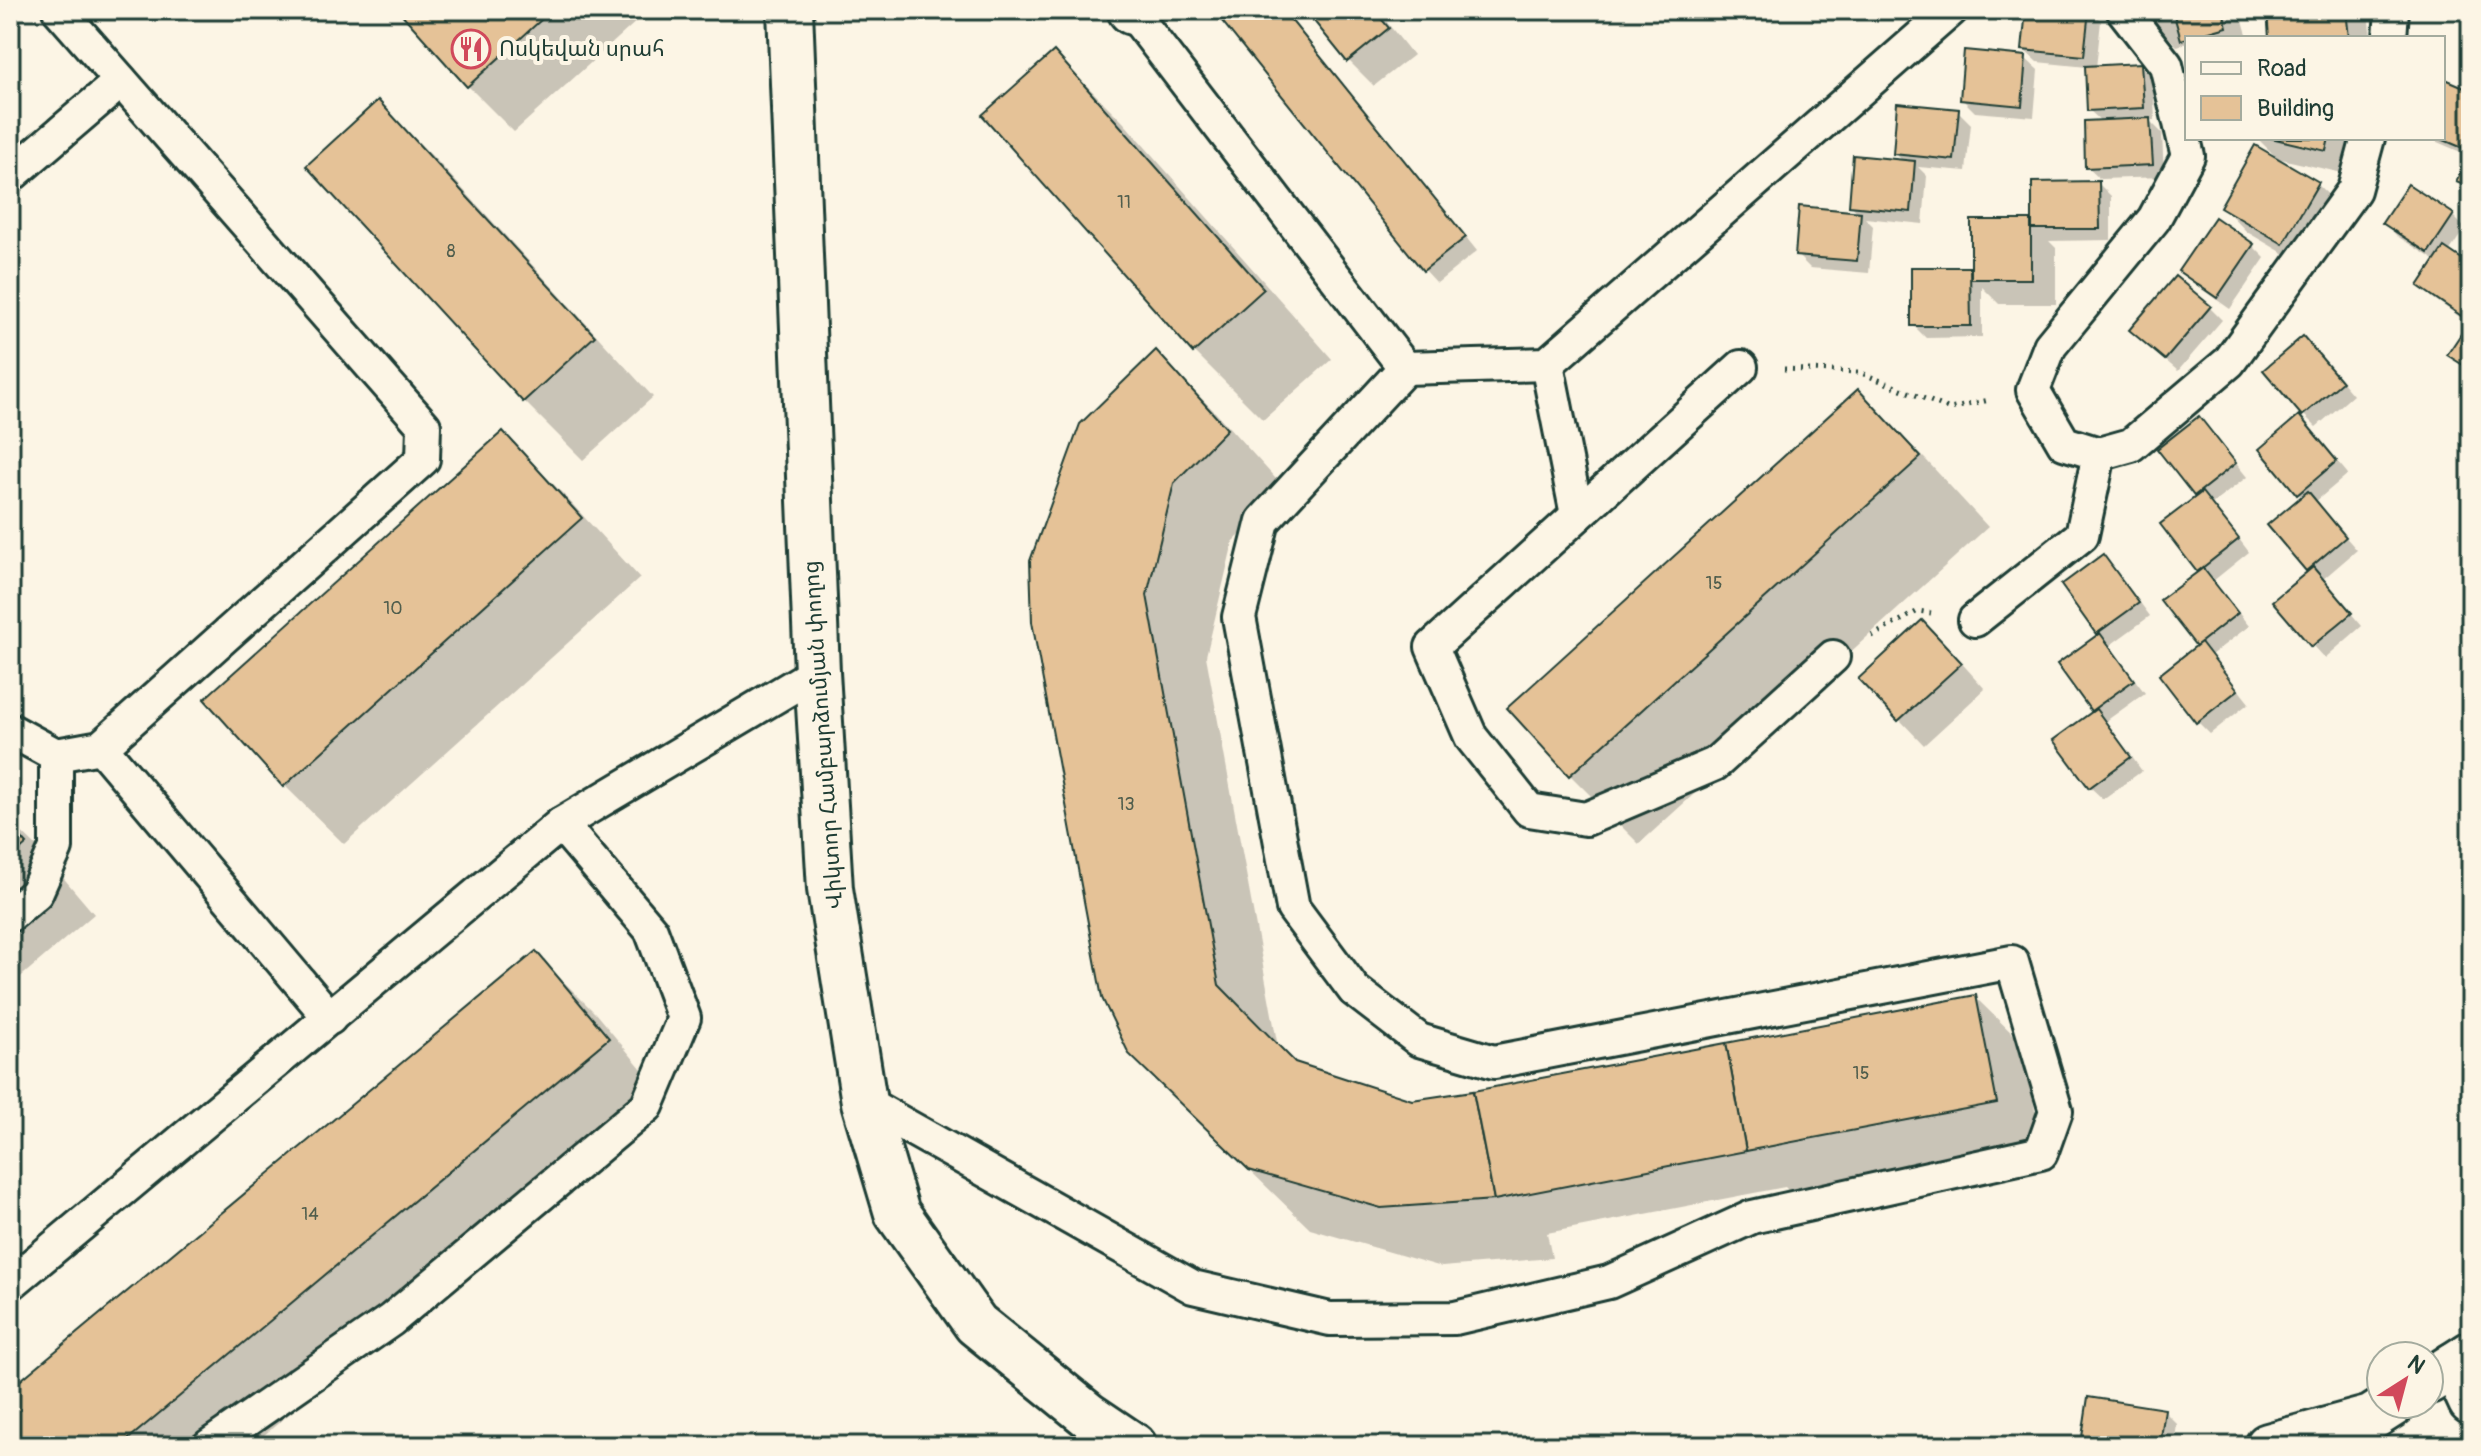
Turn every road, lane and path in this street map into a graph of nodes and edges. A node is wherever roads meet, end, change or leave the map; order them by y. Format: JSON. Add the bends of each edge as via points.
{"nodes":[{"id":1,"x":59,"y":10,"type":"edge"},
{"id":2,"x":790,"y":10,"type":"edge"},
{"id":3,"x":1951,"y":10,"type":"edge"},
{"id":4,"x":2123,"y":10,"type":"edge"},
{"id":5,"x":2392,"y":10,"type":"edge"},
{"id":6,"x":1132,"y":11,"type":"edge"},
{"id":7,"x":2390,"y":36,"type":"edge"},
{"id":8,"x":121,"y":81,"type":"junction"},
{"id":9,"x":2367,"y":140,"type":"edge"},
{"id":10,"x":10,"y":176,"type":"edge"},
{"id":11,"x":1547,"y":364,"type":"junction"},
{"id":12,"x":1741,"y":367,"type":"joint"},
{"id":13,"x":1405,"y":368,"type":"junction"},
{"id":14,"x":2033,"y":390,"type":"junction"},
{"id":15,"x":2099,"y":454,"type":"junction"},
{"id":16,"x":1577,"y":515,"type":"junction"},
{"id":17,"x":1975,"y":620,"type":"joint"},
{"id":18,"x":1833,"y":657,"type":"joint"},
{"id":19,"x":817,"y":672,"type":"junction"},
{"id":20,"x":10,"y":730,"type":"edge"},
{"id":21,"x":101,"y":747,"type":"junction"},
{"id":22,"x":56,"y":755,"type":"junction"},
{"id":23,"x":561,"y":824,"type":"junction"},
{"id":24,"x":10,"y":915,"type":"edge"},
{"id":25,"x":330,"y":1018,"type":"junction"},
{"id":26,"x":864,"y":1102,"type":"junction"},
{"id":27,"x":10,"y":1284,"type":"edge"},
{"id":28,"x":2365,"y":1420,"type":"edge"},
{"id":29,"x":209,"y":1446,"type":"edge"},
{"id":30,"x":1134,"y":1446,"type":"edge"},
{"id":31,"x":2268,"y":1446,"type":"edge"}],
"edges":[{"from":1,"to":8,"type":"lane"},
{"from":2,"to":19,"type":"street","name":"Վիկտոր Համբարձումյան փողոց"},
{"from":3,"to":11,"type":"lane"},
{"from":4,"to":14,"type":"lane","via":[[2166,65],[2188,156],[2154,219],[2050,346]]},
{"from":5,"to":7,"type":"lane"},
{"from":6,"to":13,"type":"lane"},
{"from":8,"to":10,"type":"lane"},
{"from":8,"to":21,"type":"lane","via":[[424,426],[424,437],[423,459]]},
{"from":9,"to":15,"type":"lane","via":[[2354,190],[2229,362],[2131,445]]},
{"from":11,"to":13,"type":"lane"},
{"from":11,"to":16,"type":"lane"},
{"from":12,"to":14,"type":"path","via":[[1859,372],[1950,409]]},
{"from":12,"to":16,"type":"lane"},
{"from":13,"to":26,"type":"lane","via":[[1263,521],[1239,617],[1293,908],[1354,990],[1419,1040],[1494,1062],[2012,962],[2056,1111],[2041,1153],[1752,1217],[1609,1282],[1455,1318],[1330,1319],[1193,1287]]},
{"from":14,"to":15,"type":"lane","via":[[2064,443]]},
{"from":15,"to":17,"type":"lane","via":[[2082,535]]},
{"from":16,"to":18,"type":"lane","via":[[1432,647],[1471,737],[1529,810],[1586,819],[1715,764]]},
{"from":17,"to":18,"type":"path","via":[[1918,611]]},
{"from":19,"to":23,"type":"lane"},
{"from":19,"to":26,"type":"street","name":"Վիկտոր Համբարձումյան փողոց","via":[[830,889]]},
{"from":20,"to":22,"type":"lane"},
{"from":21,"to":22,"type":"lane"},
{"from":21,"to":25,"type":"lane"},
{"from":22,"to":24,"type":"lane","via":[[56,848],[36,893]]},
{"from":23,"to":25,"type":"lane"},
{"from":23,"to":29,"type":"lane","via":[[651,930],[684,1018],[647,1106],[391,1320]]},
{"from":25,"to":27,"type":"lane"},
{"from":26,"to":30,"type":"street","name":"Վիկտոր Համբարձումյան փողոց","via":[[897,1213],[976,1324]]},
{"from":28,"to":31,"type":"street"}]}
